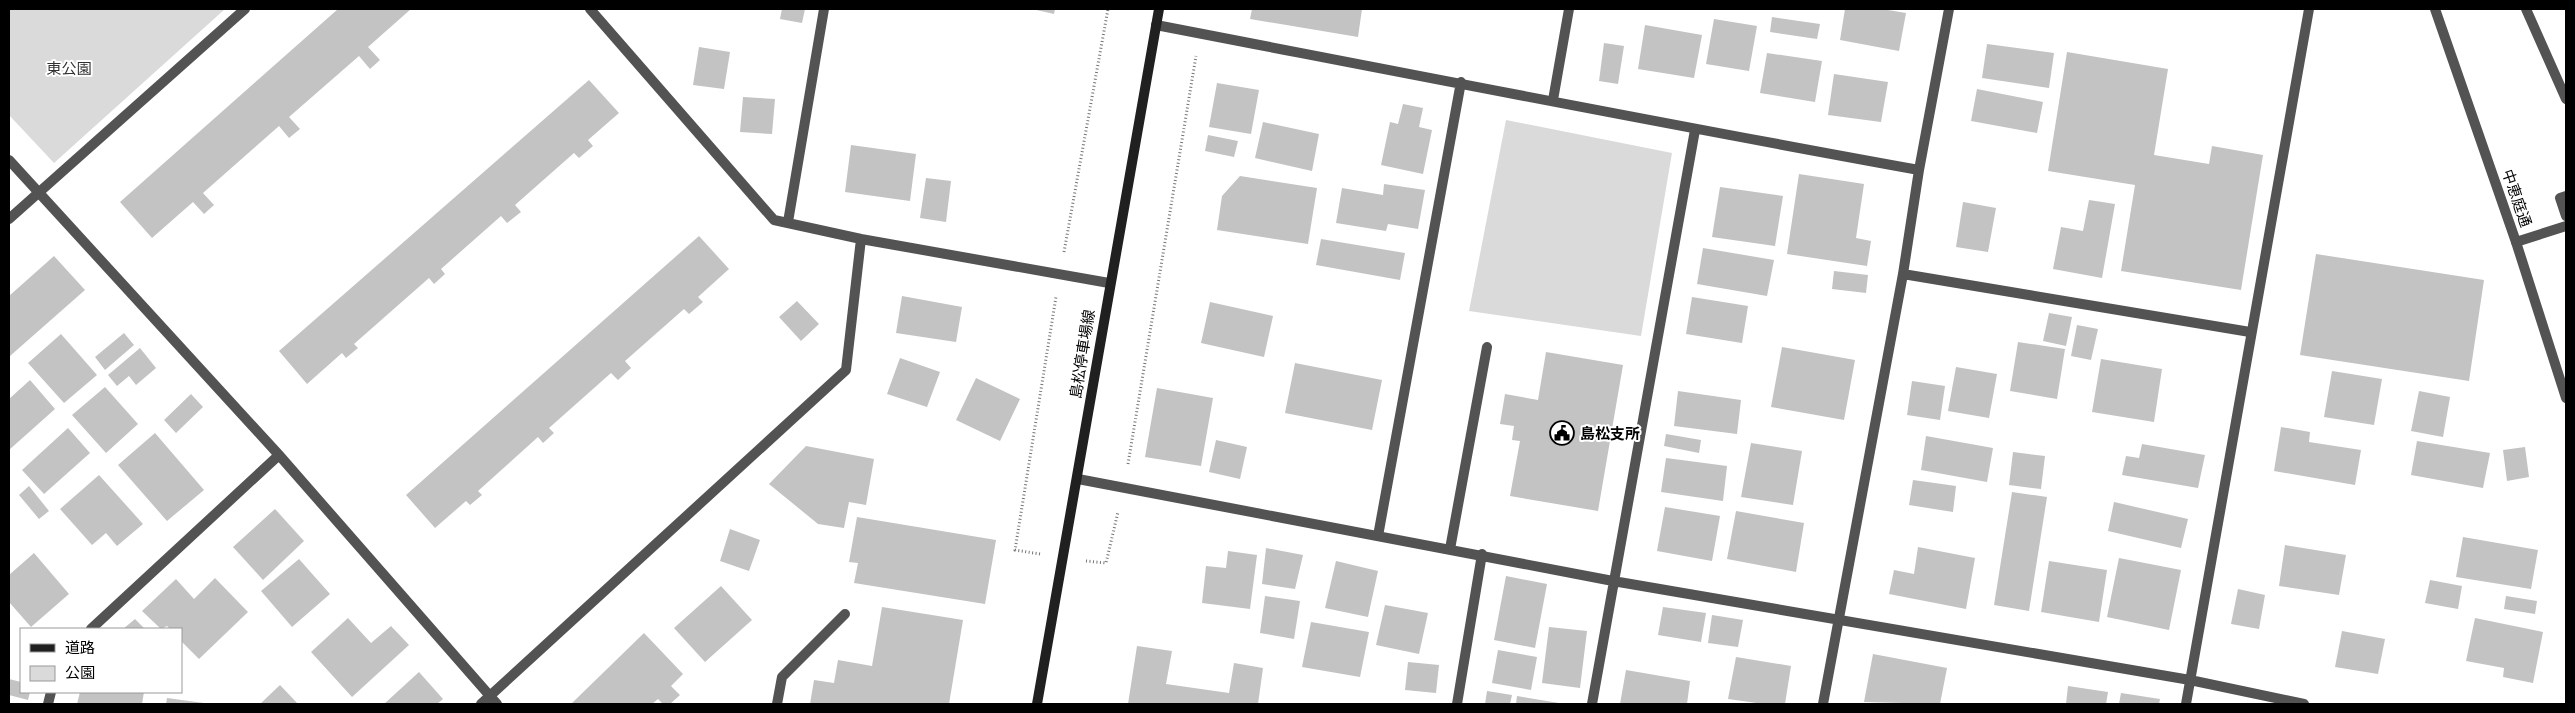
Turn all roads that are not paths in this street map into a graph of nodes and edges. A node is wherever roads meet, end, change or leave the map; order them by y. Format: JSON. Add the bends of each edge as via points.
{"nodes":[{"id":1,"x":245,"y":9,"type":"edge"},
{"id":2,"x":590,"y":9,"type":"edge"},
{"id":3,"x":824,"y":9,"type":"edge"},
{"id":4,"x":1159,"y":9,"type":"edge"},
{"id":5,"x":1569,"y":9,"type":"edge"},
{"id":6,"x":1949,"y":9,"type":"edge"},
{"id":7,"x":2309,"y":9,"type":"edge"},
{"id":8,"x":2436,"y":9,"type":"edge"},
{"id":9,"x":2526,"y":9,"type":"edge"},
{"id":10,"x":1156,"y":25,"type":"junction"},
{"id":11,"x":1461,"y":82,"type":"junction"},
{"id":12,"x":2566,"y":99,"type":"edge"},
{"id":13,"x":1553,"y":100,"type":"junction"},
{"id":14,"x":1695,"y":130,"type":"junction"},
{"id":15,"x":9,"y":160,"type":"edge"},
{"id":16,"x":1919,"y":170,"type":"junction"},
{"id":17,"x":38,"y":193,"type":"junction"},
{"id":18,"x":2566,"y":196,"type":"edge"},
{"id":19,"x":2566,"y":216,"type":"edge"},
{"id":20,"x":9,"y":219,"type":"edge"},
{"id":21,"x":788,"y":222,"type":"junction"},
{"id":22,"x":2566,"y":226,"type":"edge"},
{"id":23,"x":861,"y":239,"type":"junction"},
{"id":24,"x":2516,"y":242,"type":"junction"},
{"id":25,"x":1904,"y":274,"type":"junction"},
{"id":26,"x":1109,"y":283,"type":"junction"},
{"id":27,"x":2250,"y":332,"type":"junction"},
{"id":28,"x":1487,"y":346,"type":"dead end"},
{"id":29,"x":2566,"y":398,"type":"edge"},
{"id":30,"x":279,"y":455,"type":"junction"},
{"id":31,"x":1078,"y":479,"type":"junction"},
{"id":32,"x":1378,"y":536,"type":"junction"},
{"id":33,"x":1450,"y":549,"type":"junction"},
{"id":34,"x":1482,"y":554,"type":"junction"},
{"id":35,"x":1613,"y":581,"type":"junction"},
{"id":36,"x":844,"y":614,"type":"dead end"},
{"id":37,"x":1839,"y":620,"type":"junction"},
{"id":38,"x":92,"y":628,"type":"edge"},
{"id":39,"x":2190,"y":680,"type":"junction"},
{"id":40,"x":489,"y":696,"type":"junction"},
{"id":41,"x":481,"y":704,"type":"edge"},
{"id":42,"x":497,"y":704,"type":"edge"},
{"id":43,"x":777,"y":704,"type":"edge"},
{"id":44,"x":1037,"y":704,"type":"edge"},
{"id":45,"x":1456,"y":704,"type":"edge"},
{"id":46,"x":1592,"y":704,"type":"edge"},
{"id":47,"x":1823,"y":704,"type":"edge"},
{"id":48,"x":2186,"y":704,"type":"edge"},
{"id":49,"x":2304,"y":704,"type":"edge"}],
"edges":[{"from":1,"to":17,"type":"street"},
{"from":2,"to":21,"type":"street","via":[[774,220]]},
{"from":3,"to":21,"type":"street"},
{"from":4,"to":10,"type":"main road","name":"島松停車場線"},
{"from":5,"to":13,"type":"street"},
{"from":6,"to":16,"type":"street"},
{"from":7,"to":27,"type":"street"},
{"from":8,"to":24,"type":"street","name":"中恵庭通"},
{"from":9,"to":12,"type":"street"},
{"from":10,"to":11,"type":"street"},
{"from":10,"to":26,"type":"main road","name":"島松停車場線"},
{"from":11,"to":13,"type":"street"},
{"from":11,"to":32,"type":"street"},
{"from":13,"to":14,"type":"street"},
{"from":14,"to":16,"type":"street"},
{"from":14,"to":35,"type":"street"},
{"from":15,"to":17,"type":"street"},
{"from":16,"to":25,"type":"street"},
{"from":17,"to":20,"type":"street"},
{"from":17,"to":30,"type":"street"},
{"from":18,"to":19,"type":"street","via":[[2560,198]]},
{"from":21,"to":23,"type":"street"},
{"from":22,"to":24,"type":"street"},
{"from":23,"to":26,"type":"street"},
{"from":23,"to":40,"type":"street","via":[[846,370]]},
{"from":24,"to":29,"type":"street","name":"中恵庭通"},
{"from":25,"to":27,"type":"street"},
{"from":25,"to":37,"type":"street"},
{"from":26,"to":31,"type":"main road","name":"島松停車場線"},
{"from":27,"to":39,"type":"street"},
{"from":28,"to":33,"type":"street"},
{"from":30,"to":38,"type":"street"},
{"from":30,"to":40,"type":"street"},
{"from":31,"to":32,"type":"street"},
{"from":31,"to":44,"type":"main road","name":"島松停車場線"},
{"from":32,"to":33,"type":"street"},
{"from":33,"to":34,"type":"street"},
{"from":34,"to":35,"type":"street"},
{"from":34,"to":45,"type":"street"},
{"from":35,"to":37,"type":"street"},
{"from":35,"to":46,"type":"street"},
{"from":36,"to":43,"type":"street","via":[[782,677]]},
{"from":37,"to":39,"type":"street"},
{"from":37,"to":47,"type":"street"},
{"from":39,"to":48,"type":"street"},
{"from":39,"to":49,"type":"street"},
{"from":40,"to":41,"type":"street"},
{"from":40,"to":42,"type":"street"}]}
